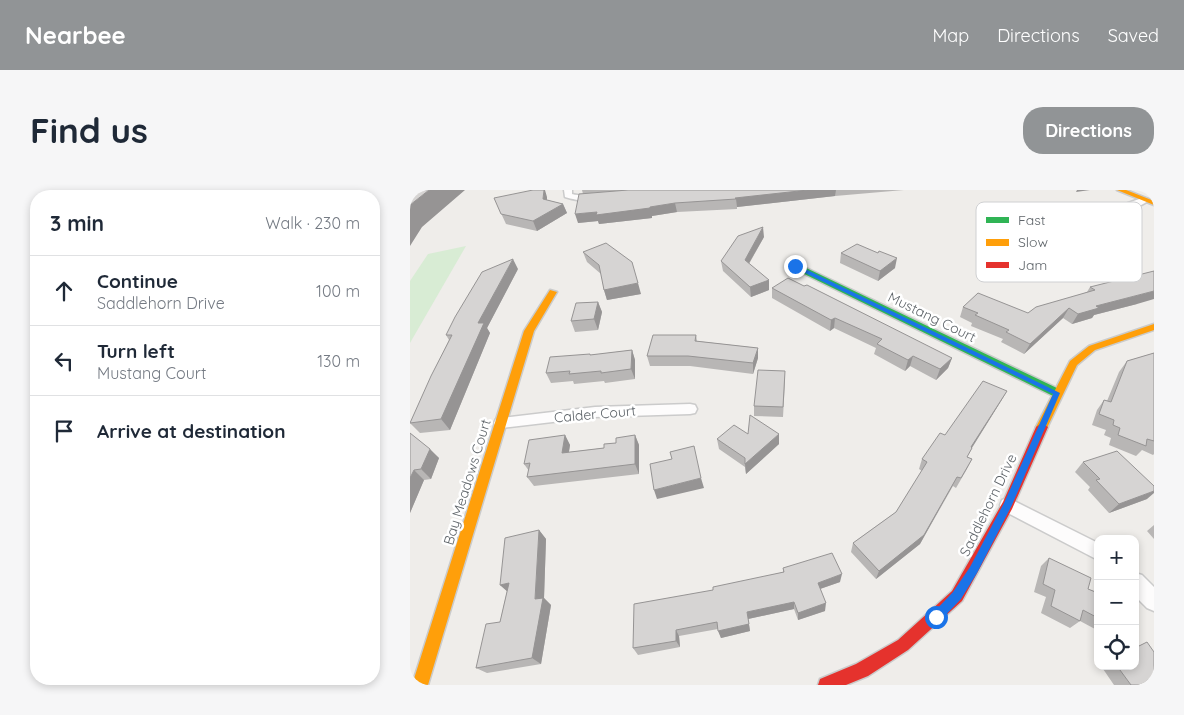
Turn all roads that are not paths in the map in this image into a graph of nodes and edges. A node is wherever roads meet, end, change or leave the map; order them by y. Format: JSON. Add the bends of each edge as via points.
{"nodes":[{"id":1,"x":568,"y":190,"type":"edge"},
{"id":2,"x":1120,"y":190,"type":"edge"},
{"id":3,"x":607,"y":198,"type":"edge"},
{"id":4,"x":1149,"y":202,"type":"edge"},
{"id":5,"x":795,"y":266,"type":"dead end"},
{"id":6,"x":553,"y":292,"type":"dead end"},
{"id":7,"x":1154,"y":327,"type":"edge"},
{"id":8,"x":1057,"y":393,"type":"junction"},
{"id":9,"x":690,"y":409,"type":"dead end"},
{"id":10,"x":500,"y":423,"type":"junction"},
{"id":11,"x":1008,"y":505,"type":"junction"},
{"id":12,"x":1094,"y":550,"type":"edge"},
{"id":13,"x":1139,"y":586,"type":"edge"},
{"id":14,"x":1154,"y":601,"type":"edge"},
{"id":15,"x":420,"y":685,"type":"edge"},
{"id":16,"x":826,"y":685,"type":"edge"}],
"edges":[{"from":1,"to":3,"type":"street","via":[[568,195],[576,198]]},
{"from":2,"to":4,"type":"street"},
{"from":5,"to":8,"type":"street","name":"Mustang Court"},
{"from":6,"to":10,"type":"street","name":"Bay Meadows Court","via":[[529,331]]},
{"from":7,"to":8,"type":"street","name":"Saddlehorn Drive","via":[[1082,354],[1073,363]]},
{"from":8,"to":11,"type":"street","name":"Saddlehorn Drive"},
{"from":9,"to":10,"type":"street","name":"Calder Court","via":[[595,412]]},
{"from":10,"to":15,"type":"street","name":"Bay Meadows Court"},
{"from":11,"to":12,"type":"street"},
{"from":11,"to":16,"type":"street","name":"Saddlehorn Drive","via":[[957,596],[936,617],[903,646],[862,670]]},
{"from":13,"to":14,"type":"street"}]}
